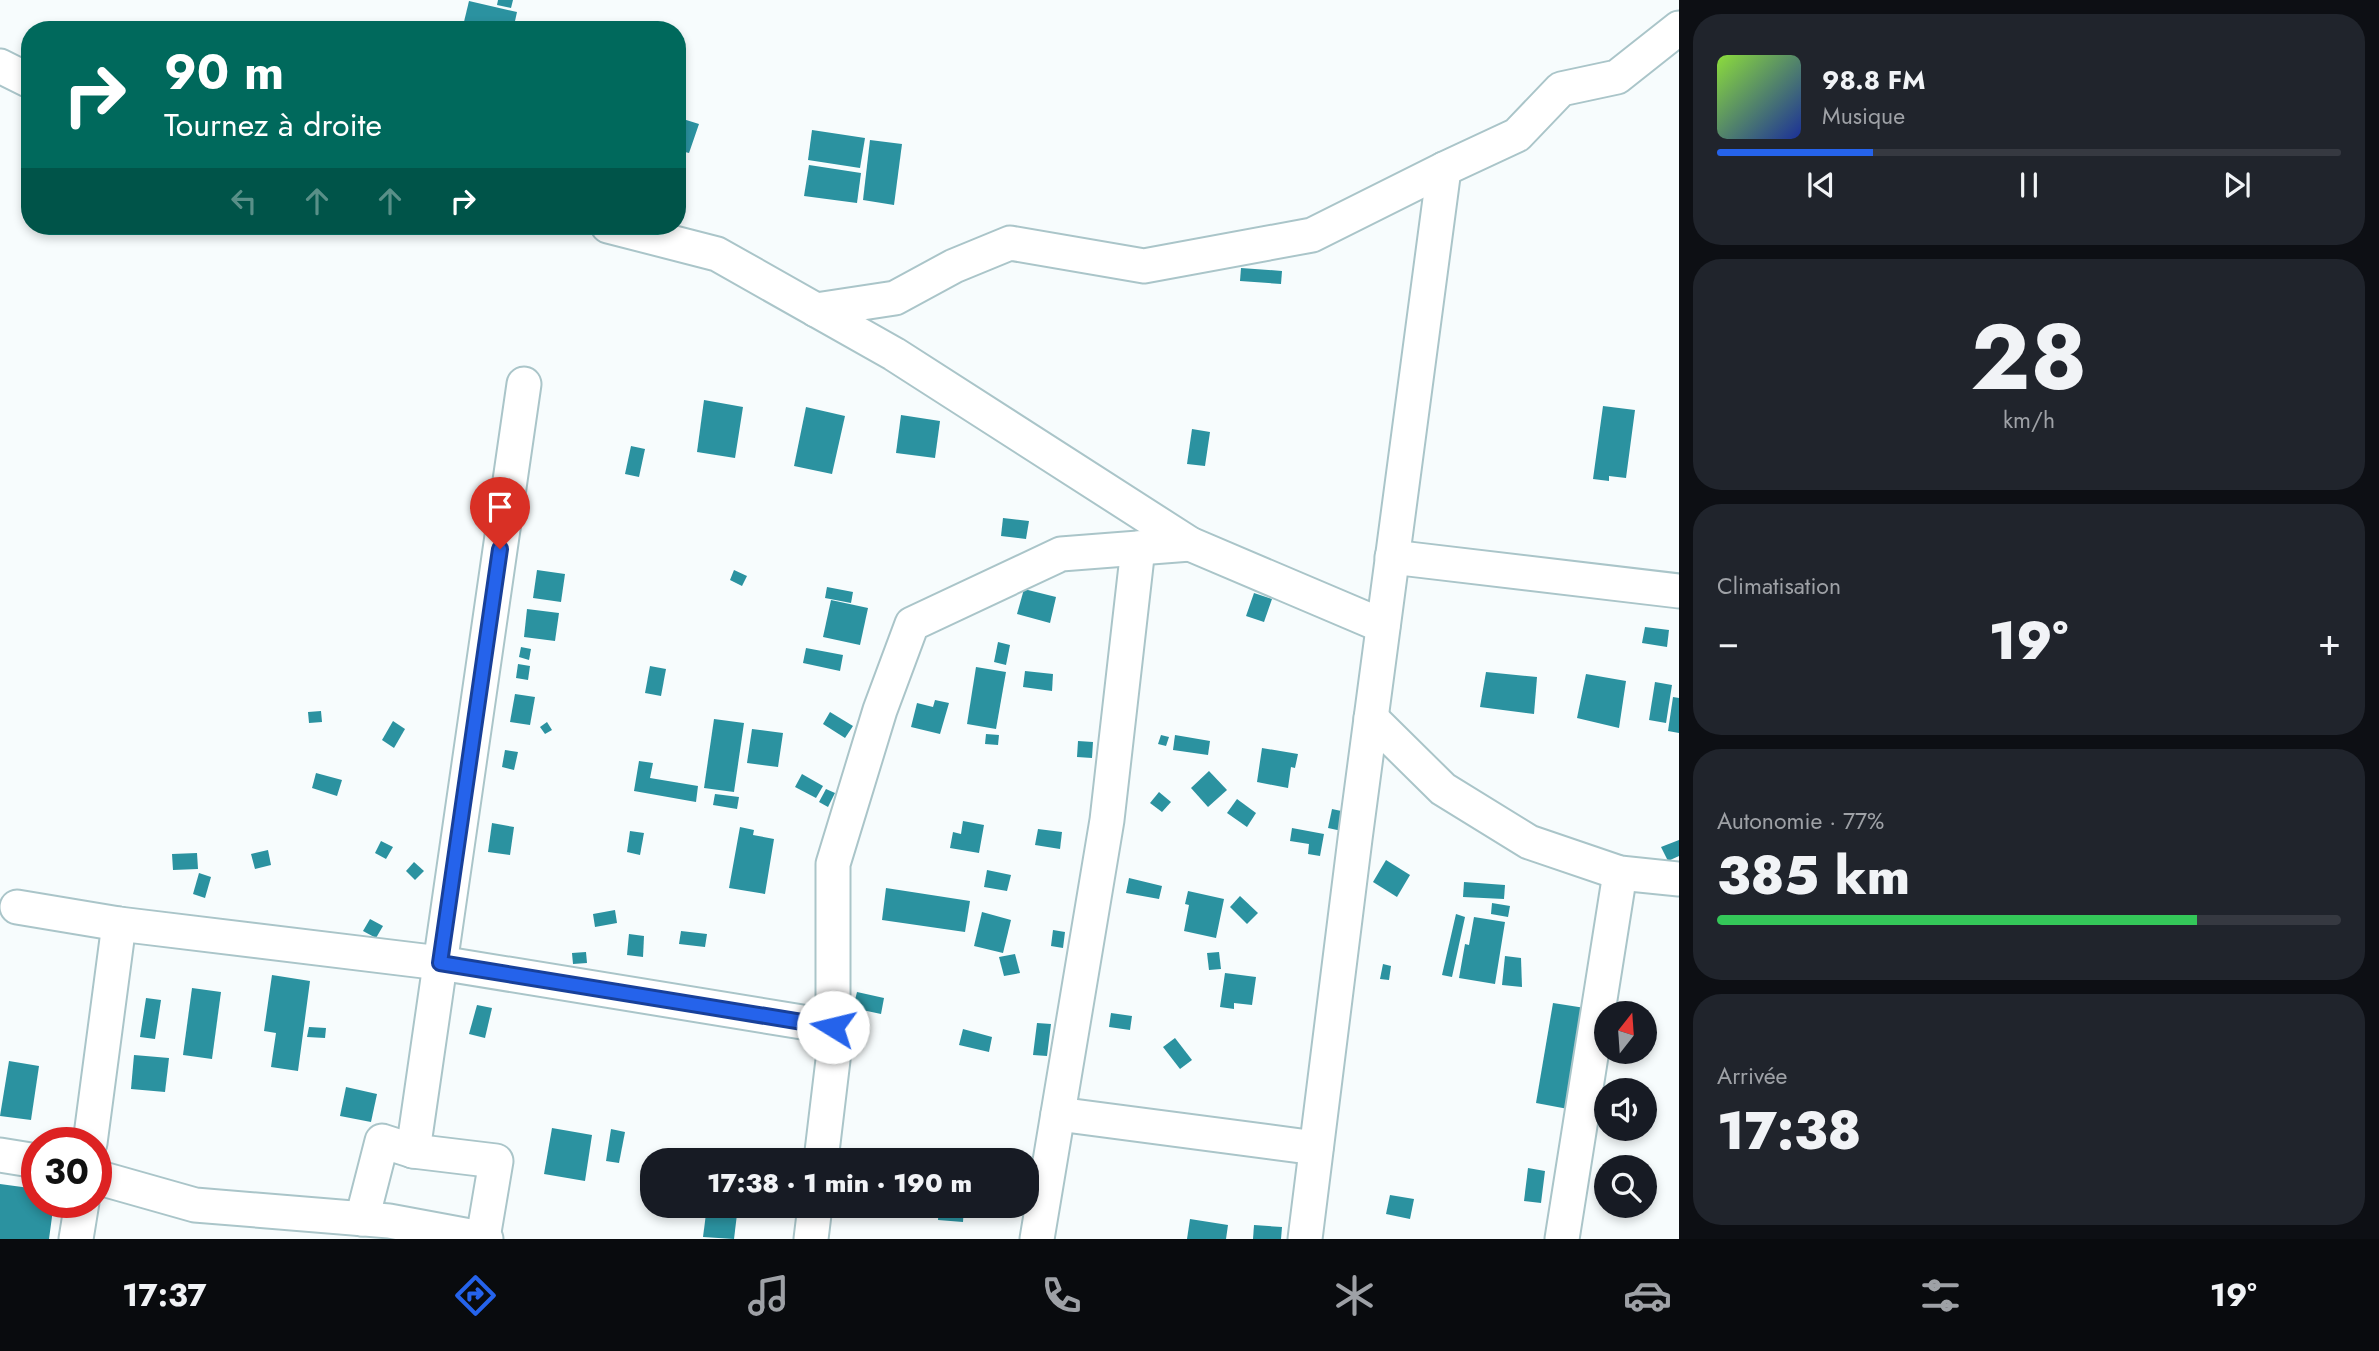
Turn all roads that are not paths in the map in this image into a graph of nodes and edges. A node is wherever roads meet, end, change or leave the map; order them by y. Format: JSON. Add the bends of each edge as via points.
{"nodes":[{"id":1,"x":1679,"y":28,"type":"edge"},
{"id":2,"x":0,"y":66,"type":"edge"},
{"id":3,"x":21,"y":76,"type":"edge"},
{"id":4,"x":1444,"y":169,"type":"junction"},
{"id":5,"x":643,"y":235,"type":"edge"},
{"id":6,"x":816,"y":310,"type":"junction"},
{"id":7,"x":524,"y":384,"type":"dead end"},
{"id":8,"x":1190,"y":544,"type":"junction"},
{"id":9,"x":1138,"y":548,"type":"junction"},
{"id":10,"x":1392,"y":557,"type":"junction"},
{"id":11,"x":1679,"y":591,"type":"edge"},
{"id":12,"x":1383,"y":626,"type":"junction"},
{"id":13,"x":1371,"y":718,"type":"junction"},
{"id":14,"x":1620,"y":873,"type":"junction"},
{"id":15,"x":1679,"y":879,"type":"edge"},
{"id":16,"x":17,"y":907,"type":"dead end"},
{"id":17,"x":119,"y":924,"type":"junction"},
{"id":18,"x":440,"y":963,"type":"junction"},
{"id":19,"x":833,"y":1027,"type":"junction"},
{"id":20,"x":1058,"y":1114,"type":"junction"},
{"id":21,"x":92,"y":1127,"type":"edge"},
{"id":22,"x":822,"y":1148,"type":"edge"},
{"id":23,"x":1317,"y":1148,"type":"junction"},
{"id":24,"x":413,"y":1151,"type":"junction"},
{"id":25,"x":0,"y":1155,"type":"edge"},
{"id":26,"x":21,"y":1158,"type":"edge"},
{"id":27,"x":112,"y":1182,"type":"edge"},
{"id":28,"x":79,"y":1218,"type":"edge"},
{"id":29,"x":814,"y":1218,"type":"edge"},
{"id":30,"x":362,"y":1219,"type":"junction"},
{"id":31,"x":76,"y":1239,"type":"edge"},
{"id":32,"x":484,"y":1239,"type":"edge"},
{"id":33,"x":811,"y":1239,"type":"edge"},
{"id":34,"x":1037,"y":1239,"type":"edge"},
{"id":35,"x":1305,"y":1239,"type":"edge"},
{"id":36,"x":1562,"y":1239,"type":"edge"}],
"edges":[{"from":1,"to":4,"type":"street","via":[[1617,77],[1561,89],[1517,135]]},
{"from":2,"to":3,"type":"street"},
{"from":4,"to":6,"type":"street","via":[[1312,235],[1144,266],[1010,243],[895,298]]},
{"from":4,"to":10,"type":"street"},
{"from":5,"to":6,"type":"street","via":[[717,254]]},
{"from":6,"to":8,"type":"street","via":[[894,354]]},
{"from":7,"to":18,"type":"street"},
{"from":8,"to":9,"type":"street"},
{"from":8,"to":12,"type":"street"},
{"from":9,"to":19,"type":"street","via":[[1061,554],[912,624],[880,710],[833,864]]},
{"from":9,"to":20,"type":"street","via":[[1107,820]]},
{"from":10,"to":11,"type":"street"},
{"from":10,"to":12,"type":"street"},
{"from":12,"to":13,"type":"street"},
{"from":13,"to":14,"type":"street","via":[[1453,796],[1529,842]]},
{"from":13,"to":23,"type":"street"},
{"from":14,"to":15,"type":"street"},
{"from":14,"to":36,"type":"street"},
{"from":16,"to":17,"type":"street"},
{"from":17,"to":18,"type":"street"},
{"from":17,"to":21,"type":"street"},
{"from":18,"to":19,"type":"street"},
{"from":18,"to":24,"type":"street"},
{"from":19,"to":22,"type":"street"},
{"from":20,"to":23,"type":"street"},
{"from":20,"to":34,"type":"street"},
{"from":23,"to":35,"type":"street"},
{"from":24,"to":30,"type":"street","via":[[382,1141]]},
{"from":24,"to":32,"type":"street","via":[[496,1161]]},
{"from":25,"to":26,"type":"street"},
{"from":27,"to":30,"type":"street","via":[[195,1205]]},
{"from":28,"to":31,"type":"street"},
{"from":29,"to":33,"type":"street"},
{"from":30,"to":32,"type":"street"}]}
